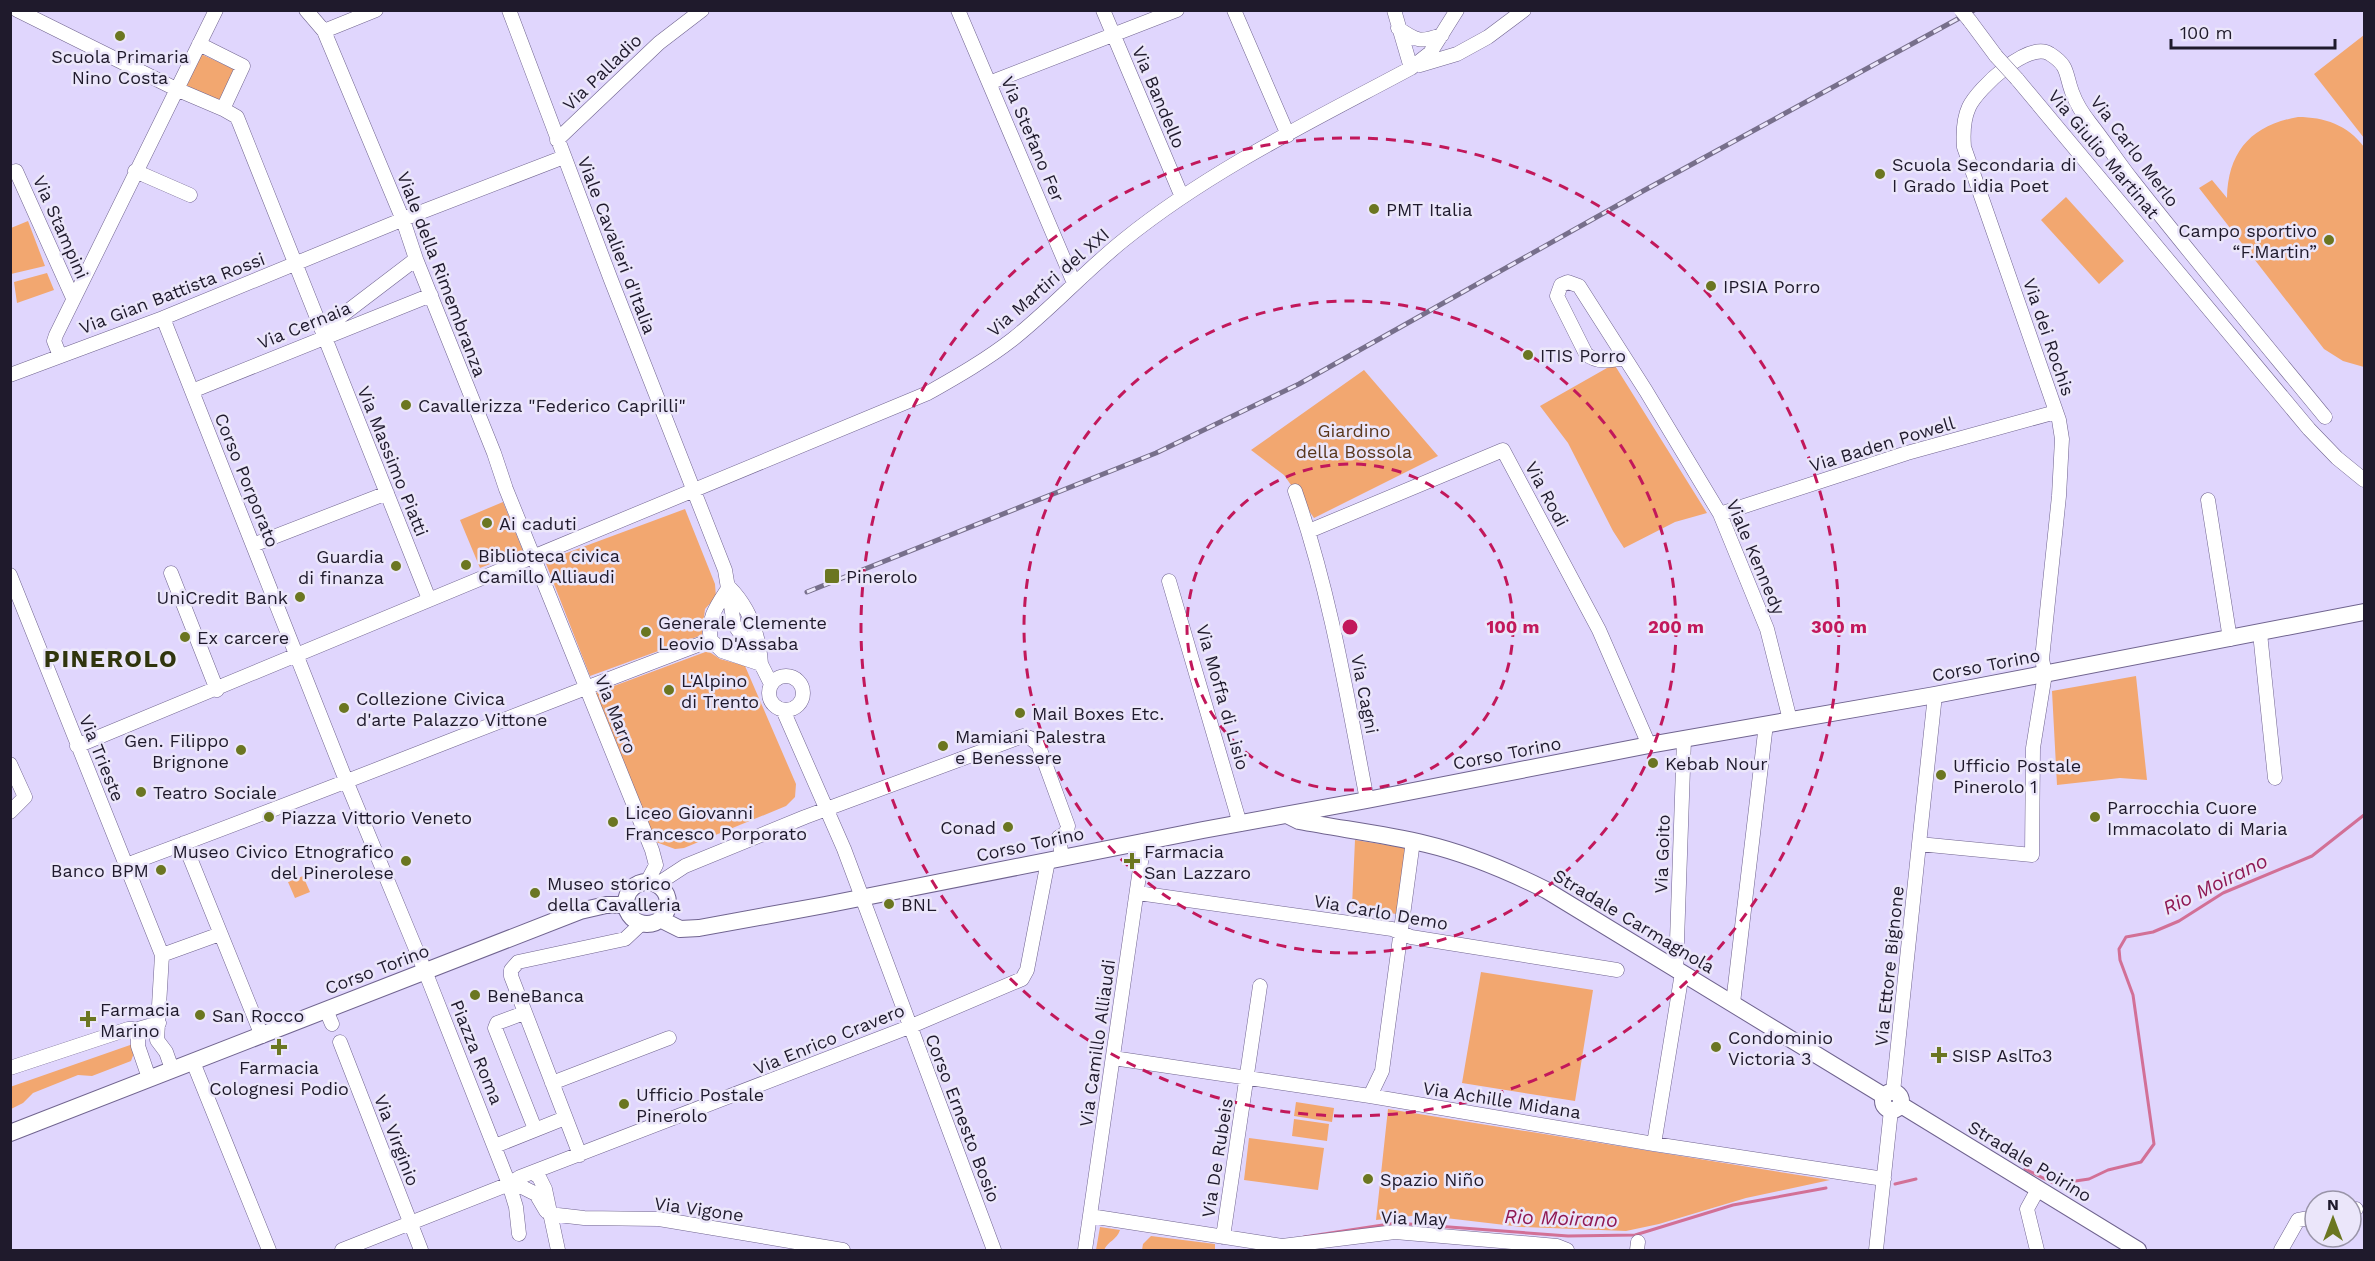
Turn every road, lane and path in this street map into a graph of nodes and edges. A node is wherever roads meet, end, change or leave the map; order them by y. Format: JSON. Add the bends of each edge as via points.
{"nodes":[{"id":1,"x":17,"y":10,"type":"edge"},
{"id":2,"x":216,"y":10,"type":"edge"},
{"id":3,"x":306,"y":10,"type":"edge"},
{"id":4,"x":376,"y":10,"type":"edge"},
{"id":5,"x":509,"y":10,"type":"edge"},
{"id":6,"x":702,"y":10,"type":"edge"},
{"id":7,"x":958,"y":10,"type":"edge"},
{"id":8,"x":1103,"y":10,"type":"edge"},
{"id":9,"x":1178,"y":10,"type":"edge"},
{"id":10,"x":1234,"y":10,"type":"edge"},
{"id":11,"x":1394,"y":10,"type":"edge"},
{"id":12,"x":1457,"y":10,"type":"edge"},
{"id":13,"x":1524,"y":10,"type":"edge"},
{"id":14,"x":1965,"y":16,"type":"edge"},
{"id":15,"x":1398,"y":28,"type":"junction"},
{"id":16,"x":324,"y":31,"type":"junction"},
{"id":17,"x":1442,"y":35,"type":"junction"},
{"id":18,"x":1113,"y":36,"type":"junction"},
{"id":19,"x":199,"y":44,"type":"junction"},
{"id":20,"x":2035,"y":51,"type":"joint"},
{"id":21,"x":1411,"y":68,"type":"junction"},
{"id":22,"x":990,"y":83,"type":"junction"},
{"id":23,"x":176,"y":89,"type":"junction"},
{"id":24,"x":224,"y":110,"type":"junction"},
{"id":25,"x":1288,"y":135,"type":"junction"},
{"id":26,"x":557,"y":140,"type":"junction"},
{"id":27,"x":564,"y":157,"type":"junction"},
{"id":28,"x":16,"y":171,"type":"dead end"},
{"id":29,"x":135,"y":171,"type":"junction"},
{"id":30,"x":190,"y":195,"type":"dead end"},
{"id":31,"x":1182,"y":197,"type":"junction"},
{"id":32,"x":403,"y":220,"type":"junction"},
{"id":33,"x":416,"y":259,"type":"junction"},
{"id":34,"x":297,"y":264,"type":"junction"},
{"id":35,"x":1074,"y":282,"type":"junction"},
{"id":36,"x":431,"y":295,"type":"junction"},
{"id":37,"x":73,"y":298,"type":"junction"},
{"id":38,"x":163,"y":318,"type":"junction"},
{"id":39,"x":324,"y":336,"type":"junction"},
{"id":40,"x":60,"y":356,"type":"junction"},
{"id":41,"x":1624,"y":358,"type":"junction"},
{"id":42,"x":10,"y":375,"type":"edge"},
{"id":43,"x":192,"y":390,"type":"junction"},
{"id":44,"x":2056,"y":412,"type":"junction"},
{"id":45,"x":2325,"y":417,"type":"dead end"},
{"id":46,"x":2364,"y":480,"type":"edge"},
{"id":47,"x":1295,"y":491,"type":"dead end"},
{"id":48,"x":693,"y":492,"type":"junction"},
{"id":49,"x":387,"y":493,"type":"junction"},
{"id":50,"x":2208,"y":500,"type":"dead end"},
{"id":51,"x":1720,"y":514,"type":"junction"},
{"id":52,"x":1309,"y":531,"type":"junction"},
{"id":53,"x":253,"y":544,"type":"junction"},
{"id":54,"x":533,"y":557,"type":"junction"},
{"id":55,"x":171,"y":573,"type":"dead end"},
{"id":56,"x":10,"y":575,"type":"edge"},
{"id":57,"x":1169,"y":581,"type":"dead end"},
{"id":58,"x":729,"y":587,"type":"junction"},
{"id":59,"x":429,"y":599,"type":"junction"},
{"id":60,"x":2364,"y":612,"type":"edge"},
{"id":61,"x":2260,"y":633,"type":"junction"},
{"id":62,"x":2230,"y":639,"type":"junction"},
{"id":63,"x":705,"y":642,"type":"junction"},
{"id":64,"x":297,"y":656,"type":"junction"},
{"id":65,"x":761,"y":664,"type":"junction"},
{"id":66,"x":2045,"y":674,"type":"junction"},
{"id":67,"x":771,"y":684,"type":"junction"},
{"id":68,"x":586,"y":688,"type":"junction"},
{"id":69,"x":217,"y":690,"type":"junction"},
{"id":70,"x":1935,"y":695,"type":"junction"},
{"id":71,"x":783,"y":710,"type":"junction"},
{"id":72,"x":1790,"y":720,"type":"junction"},
{"id":73,"x":1766,"y":724,"type":"junction"},
{"id":74,"x":1684,"y":739,"type":"junction"},
{"id":75,"x":1649,"y":745,"type":"junction"},
{"id":76,"x":77,"y":746,"type":"junction"},
{"id":77,"x":10,"y":764,"type":"edge"},
{"id":78,"x":2275,"y":778,"type":"dead end"},
{"id":79,"x":347,"y":783,"type":"junction"},
{"id":80,"x":1367,"y":800,"type":"junction"},
{"id":81,"x":827,"y":810,"type":"junction"},
{"id":82,"x":10,"y":812,"type":"edge"},
{"id":83,"x":1287,"y":816,"type":"junction"},
{"id":84,"x":1240,"y":824,"type":"junction"},
{"id":85,"x":1144,"y":841,"type":"junction"},
{"id":86,"x":1413,"y":841,"type":"junction"},
{"id":87,"x":184,"y":843,"type":"junction"},
{"id":88,"x":1919,"y":844,"type":"junction"},
{"id":89,"x":1055,"y":859,"type":"junction"},
{"id":90,"x":126,"y":865,"type":"junction"},
{"id":91,"x":651,"y":883,"type":"junction"},
{"id":92,"x":1138,"y":893,"type":"junction"},
{"id":93,"x":862,"y":898,"type":"junction"},
{"id":94,"x":626,"y":905,"type":"junction"},
{"id":95,"x":660,"y":919,"type":"junction"},
{"id":96,"x":642,"y":923,"type":"junction"},
{"id":97,"x":1401,"y":931,"type":"junction"},
{"id":98,"x":220,"y":934,"type":"junction"},
{"id":99,"x":162,"y":954,"type":"junction"},
{"id":100,"x":1617,"y":970,"type":"dead end"},
{"id":101,"x":425,"y":971,"type":"junction"},
{"id":102,"x":1679,"y":971,"type":"junction"},
{"id":103,"x":1260,"y":986,"type":"dead end"},
{"id":104,"x":1733,"y":1003,"type":"junction"},
{"id":105,"x":524,"y":1013,"type":"junction"},
{"id":106,"x":159,"y":1023,"type":"junction"},
{"id":107,"x":909,"y":1027,"type":"junction"},
{"id":108,"x":138,"y":1029,"type":"junction"},
{"id":109,"x":262,"y":1036,"type":"junction"},
{"id":110,"x":669,"y":1038,"type":"dead end"},
{"id":111,"x":157,"y":1040,"type":"junction"},
{"id":112,"x":340,"y":1042,"type":"dead end"},
{"id":113,"x":1113,"y":1058,"type":"junction"},
{"id":114,"x":193,"y":1062,"type":"junction"},
{"id":115,"x":10,"y":1068,"type":"edge"},
{"id":116,"x":172,"y":1069,"type":"junction"},
{"id":117,"x":149,"y":1078,"type":"junction"},
{"id":118,"x":1248,"y":1079,"type":"junction"},
{"id":119,"x":552,"y":1083,"type":"junction"},
{"id":120,"x":1370,"y":1096,"type":"junction"},
{"id":121,"x":1892,"y":1101,"type":"junction"},
{"id":122,"x":566,"y":1118,"type":"junction"},
{"id":123,"x":535,"y":1129,"type":"junction"},
{"id":124,"x":10,"y":1132,"type":"edge"},
{"id":125,"x":1654,"y":1144,"type":"junction"},
{"id":126,"x":495,"y":1146,"type":"junction"},
{"id":127,"x":580,"y":1155,"type":"junction"},
{"id":128,"x":533,"y":1173,"type":"junction"},
{"id":129,"x":1884,"y":1179,"type":"junction"},
{"id":130,"x":509,"y":1184,"type":"junction"},
{"id":131,"x":2038,"y":1189,"type":"junction"},
{"id":132,"x":532,"y":1192,"type":"junction"},
{"id":133,"x":549,"y":1214,"type":"junction"},
{"id":134,"x":1090,"y":1216,"type":"junction"},
{"id":135,"x":2303,"y":1219,"type":"edge"},
{"id":136,"x":410,"y":1224,"type":"junction"},
{"id":137,"x":519,"y":1234,"type":"dead end"},
{"id":138,"x":1223,"y":1237,"type":"junction"},
{"id":139,"x":815,"y":1248,"type":"edge"},
{"id":140,"x":269,"y":1251,"type":"edge"},
{"id":141,"x":342,"y":1251,"type":"edge"},
{"id":142,"x":421,"y":1251,"type":"edge"},
{"id":143,"x":558,"y":1251,"type":"edge"},
{"id":144,"x":843,"y":1251,"type":"edge"},
{"id":145,"x":994,"y":1251,"type":"edge"},
{"id":146,"x":1085,"y":1251,"type":"edge"},
{"id":147,"x":1567,"y":1251,"type":"edge"},
{"id":148,"x":1876,"y":1251,"type":"edge"},
{"id":149,"x":2037,"y":1251,"type":"edge"},
{"id":150,"x":2138,"y":1251,"type":"edge"},
{"id":151,"x":2281,"y":1251,"type":"edge"}],
"edges":[{"from":1,"to":23,"type":"street"},
{"from":2,"to":19,"type":"street"},
{"from":3,"to":16,"type":"street","name":"Viale della Rimembranza"},
{"from":4,"to":16,"type":"street"},
{"from":5,"to":26,"type":"street","name":"Viale Cavalieri d'Italia"},
{"from":6,"to":26,"type":"street","name":"Via Palladio","via":[[659,43]]},
{"from":7,"to":22,"type":"street","name":"Via Stefano Fer"},
{"from":8,"to":18,"type":"street","name":"Via Bandello"},
{"from":9,"to":18,"type":"street"},
{"from":10,"to":25,"type":"street"},
{"from":11,"to":15,"type":"street"},
{"from":12,"to":17,"type":"street","name":"Via Martiri del XXI"},
{"from":13,"to":21,"type":"street","name":"Via Martiri del XXI","via":[[1488,38],[1457,54]]},
{"from":14,"to":46,"type":"street","name":"Via Giulio Martinat","bridge":true,"via":[[2309,429]]},
{"from":15,"to":17,"type":"street","via":[[1413,39]]},
{"from":15,"to":21,"type":"street"},
{"from":16,"to":32,"type":"street","name":"Viale della Rimembranza"},
{"from":17,"to":21,"type":"street","name":"Via Martiri del XXI","via":[[1430,53]]},
{"from":18,"to":22,"type":"street"},
{"from":18,"to":31,"type":"street","name":"Via Bandello"},
{"from":19,"to":23,"type":"street"},
{"from":19,"to":24,"type":"street","via":[[243,66]]},
{"from":20,"to":44,"type":"street","name":"Via dei Rochis","via":[[2019,57],[1969,107],[1963,127],[1964,147]]},
{"from":20,"to":45,"type":"street","name":"Via Carlo Merlo","via":[[2047,52],[2062,62],[2084,116]]},
{"from":21,"to":25,"type":"street","name":"Via Martiri del XXI"},
{"from":22,"to":35,"type":"street","name":"Via Stefano Fer"},
{"from":23,"to":24,"type":"street"},
{"from":23,"to":29,"type":"street"},
{"from":24,"to":34,"type":"street","name":"Via Massimo Piatti","via":[[237,117]]},
{"from":25,"to":31,"type":"street","name":"Via Martiri del XXI"},
{"from":26,"to":27,"type":"street","name":"Viale Cavalieri d'Italia"},
{"from":27,"to":32,"type":"street","name":"Via Gian Battista Rossi"},
{"from":27,"to":48,"type":"street","name":"Viale Cavalieri d'Italia"},
{"from":28,"to":37,"type":"street","name":"Via Stampini"},
{"from":29,"to":30,"type":"street"},
{"from":29,"to":37,"type":"street"},
{"from":31,"to":35,"type":"street","name":"Via Martiri del XXI","via":[[1125,238]]},
{"from":32,"to":33,"type":"street","name":"Viale della Rimembranza"},
{"from":32,"to":34,"type":"street","name":"Via Gian Battista Rossi"},
{"from":33,"to":36,"type":"street","name":"Viale della Rimembranza"},
{"from":33,"to":39,"type":"street","via":[[332,323]]},
{"from":34,"to":38,"type":"street","name":"Via Gian Battista Rossi"},
{"from":34,"to":39,"type":"street","name":"Via Massimo Piatti"},
{"from":35,"to":48,"type":"street","name":"Via Martiri del XXI","via":[[1015,338],[976,367],[928,393]]},
{"from":36,"to":39,"type":"street","name":"Via Cernaia"},
{"from":36,"to":54,"type":"street","name":"Viale della Rimembranza"},
{"from":37,"to":40,"type":"street","via":[[54,341]]},
{"from":38,"to":40,"type":"street","name":"Via Gian Battista Rossi"},
{"from":38,"to":43,"type":"street","name":"Corso Porporato"},
{"from":39,"to":43,"type":"street","name":"Via Cernaia"},
{"from":39,"to":49,"type":"street","name":"Via Massimo Piatti"},
{"from":40,"to":42,"type":"street","name":"Via Gian Battista Rossi"},
{"from":41,"to":41,"type":"street","name":"Viale Kennedy","via":[[1578,286],[1572,282],[1561,285],[1557,296],[1586,354],[1611,361]]},
{"from":41,"to":51,"type":"street","name":"Viale Kennedy"},
{"from":43,"to":53,"type":"street","name":"Corso Porporato"},
{"from":44,"to":51,"type":"street","name":"Via Baden Powell","via":[[1907,453]]},
{"from":44,"to":66,"type":"street","name":"Via dei Rochis","via":[[2062,439],[2042,659]]},
{"from":47,"to":52,"type":"street","name":"Via Cagni"},
{"from":48,"to":54,"type":"street","name":"Via Martiri del XXI"},
{"from":48,"to":58,"type":"street","name":"Viale Cavalieri d'Italia"},
{"from":49,"to":53,"type":"street"},
{"from":49,"to":59,"type":"street","name":"Via Massimo Piatti"},
{"from":50,"to":62,"type":"street"},
{"from":51,"to":72,"type":"street","name":"Viale Kennedy","via":[[1767,629]]},
{"from":52,"to":75,"type":"street","name":"Via Rodi","via":[[1503,450],[1599,630]]},
{"from":52,"to":80,"type":"street","name":"Via Cagni","via":[[1331,613]]},
{"from":53,"to":64,"type":"street","name":"Corso Porporato"},
{"from":54,"to":59,"type":"street","name":"Via Martiri del XXI"},
{"from":54,"to":68,"type":"street","name":"Via Marro"},
{"from":55,"to":69,"type":"street"},
{"from":56,"to":76,"type":"street","name":"Via Trieste"},
{"from":57,"to":84,"type":"street","name":"Via Moffa di Lisio"},
{"from":58,"to":63,"type":"street","via":[[713,612]]},
{"from":58,"to":65,"type":"street","name":"Viale Cavalieri d'Italia","via":[[734,624]]},
{"from":59,"to":64,"type":"street","name":"Via Martiri del XXI"},
{"from":60,"to":61,"type":"main road","name":"Corso Torino"},
{"from":61,"to":62,"type":"main road","name":"Corso Torino"},
{"from":61,"to":78,"type":"street"},
{"from":62,"to":66,"type":"main road","name":"Corso Torino"},
{"from":63,"to":65,"type":"street"},
{"from":63,"to":68,"type":"street"},
{"from":64,"to":69,"type":"street"},
{"from":64,"to":79,"type":"street"},
{"from":65,"to":67,"type":"street","name":"Viale Cavalieri d'Italia"},
{"from":66,"to":70,"type":"main road","name":"Corso Torino"},
{"from":66,"to":88,"type":"street","name":"Via dei Rochis","via":[[2033,748],[2032,855]]},
{"from":67,"to":71,"type":"street","via":[[770,700]]},
{"from":67,"to":71,"type":"street","via":[[780,676],[791,676],[803,688],[799,705]]},
{"from":68,"to":79,"type":"street"},
{"from":68,"to":91,"type":"street","name":"Via Marro","via":[[654,854]]},
{"from":69,"to":76,"type":"street"},
{"from":70,"to":72,"type":"main road","name":"Corso Torino"},
{"from":70,"to":88,"type":"street","name":"Via Ettore Bignone"},
{"from":71,"to":81,"type":"street","name":"Corso Ernesto Bosio"},
{"from":72,"to":73,"type":"main road","name":"Corso Torino"},
{"from":73,"to":74,"type":"main road","name":"Corso Torino"},
{"from":73,"to":104,"type":"street"},
{"from":74,"to":75,"type":"main road","name":"Corso Torino"},
{"from":74,"to":102,"type":"street","name":"Via Goito"},
{"from":75,"to":80,"type":"main road","name":"Corso Torino"},
{"from":76,"to":90,"type":"street","name":"Via Trieste"},
{"from":77,"to":82,"type":"street","via":[[25,797]]},
{"from":79,"to":87,"type":"street"},
{"from":79,"to":101,"type":"street"},
{"from":80,"to":83,"type":"main road","name":"Corso Torino"},
{"from":81,"to":89,"type":"street","via":[[1015,738],[1030,738],[1038,744],[1068,826],[1059,837]]},
{"from":81,"to":91,"type":"street"},
{"from":81,"to":93,"type":"street","name":"Corso Ernesto Bosio"},
{"from":83,"to":84,"type":"main road","name":"Corso Torino"},
{"from":83,"to":86,"type":"main road","name":"Stradale Carmagnola"},
{"from":84,"to":85,"type":"main road","name":"Corso Torino"},
{"from":85,"to":89,"type":"main road","name":"Corso Torino"},
{"from":85,"to":92,"type":"street","name":"Via Camillo Alliaudi"},
{"from":86,"to":97,"type":"street"},
{"from":86,"to":102,"type":"main road","name":"Stradale Carmagnola","via":[[1520,877]]},
{"from":87,"to":90,"type":"street"},
{"from":87,"to":98,"type":"street"},
{"from":88,"to":121,"type":"street","name":"Via Ettore Bignone"},
{"from":89,"to":93,"type":"main road","name":"Corso Torino"},
{"from":89,"to":107,"type":"street","name":"Via Enrico Cravero","via":[[1026,975]]},
{"from":90,"to":99,"type":"street","name":"Via Trieste"},
{"from":91,"to":94,"type":"main road","via":[[634,887]]},
{"from":91,"to":95,"type":"main road","via":[[662,889],[667,900]]},
{"from":92,"to":97,"type":"street","name":"Via Carlo Demo"},
{"from":92,"to":113,"type":"street","name":"Via Camillo Alliaudi"},
{"from":93,"to":95,"type":"main road","name":"Corso Torino","via":[[699,928],[680,929]]},
{"from":93,"to":107,"type":"street","name":"Corso Ernesto Bosio"},
{"from":94,"to":96,"type":"main road","via":[[631,916]]},
{"from":94,"to":101,"type":"main road","name":"Corso Torino","via":[[580,911]]},
{"from":95,"to":96,"type":"main road"},
{"from":96,"to":105,"type":"street","via":[[625,939],[518,962],[512,967],[511,976]]},
{"from":97,"to":100,"type":"street","name":"Via Carlo Demo","via":[[1410,937]]},
{"from":97,"to":120,"type":"street","via":[[1382,1071]]},
{"from":98,"to":99,"type":"street"},
{"from":98,"to":109,"type":"street"},
{"from":99,"to":106,"type":"street"},
{"from":101,"to":109,"type":"main road","name":"Corso Torino","via":[[329,1017]]},
{"from":101,"to":126,"type":"street","name":"Piazza Roma"},
{"from":102,"to":104,"type":"main road","name":"Stradale Carmagnola"},
{"from":102,"to":125,"type":"street","name":"Via Goito"},
{"from":103,"to":118,"type":"street","name":"Via De Rubeis"},
{"from":104,"to":121,"type":"main road","name":"Stradale Carmagnola"},
{"from":105,"to":119,"type":"street"},
{"from":105,"to":123,"type":"street","name":"Piazza Roma","via":[[497,1023],[495,1028]]},
{"from":106,"to":108,"type":"street"},
{"from":106,"to":111,"type":"street"},
{"from":107,"to":127,"type":"street","name":"Via Enrico Cravero"},
{"from":107,"to":145,"type":"street","name":"Corso Ernesto Bosio"},
{"from":108,"to":111,"type":"street","via":[[145,1037]]},
{"from":108,"to":115,"type":"street"},
{"from":108,"to":117,"type":"street","via":[[138,1046]]},
{"from":109,"to":114,"type":"main road","name":"Corso Torino"},
{"from":110,"to":119,"type":"street"},
{"from":111,"to":116,"type":"street"},
{"from":112,"to":136,"type":"street","name":"Via Virginio"},
{"from":113,"to":118,"type":"street","name":"Via Achille Midana"},
{"from":113,"to":134,"type":"street","name":"Via Camillo Alliaudi"},
{"from":114,"to":116,"type":"main road","name":"Corso Torino"},
{"from":114,"to":140,"type":"street"},
{"from":116,"to":117,"type":"main road","name":"Corso Torino"},
{"from":117,"to":124,"type":"main road","name":"Corso Torino"},
{"from":118,"to":120,"type":"street","name":"Via Achille Midana"},
{"from":118,"to":138,"type":"street","name":"Via De Rubeis"},
{"from":119,"to":122,"type":"street"},
{"from":120,"to":125,"type":"street","name":"Via Achille Midana"},
{"from":121,"to":129,"type":"street","name":"Via Ettore Bignone"},
{"from":121,"to":131,"type":"main road","name":"Stradale Poirino"},
{"from":122,"to":123,"type":"street"},
{"from":122,"to":127,"type":"street"},
{"from":123,"to":126,"type":"street"},
{"from":125,"to":129,"type":"street","name":"Via Achille Midana"},
{"from":126,"to":130,"type":"street","name":"Piazza Roma"},
{"from":127,"to":128,"type":"street","name":"Via Enrico Cravero"},
{"from":128,"to":130,"type":"street","name":"Via Enrico Cravero"},
{"from":128,"to":132,"type":"street"},
{"from":128,"to":133,"type":"street","via":[[545,1189]]},
{"from":129,"to":148,"type":"street","name":"Via Ettore Bignone"},
{"from":130,"to":132,"type":"street"},
{"from":130,"to":136,"type":"street","name":"Via Enrico Cravero"},
{"from":130,"to":137,"type":"street","name":"Piazza Roma"},
{"from":131,"to":149,"type":"street","via":[[2027,1209]]},
{"from":131,"to":150,"type":"main road","name":"Stradale Poirino"},
{"from":132,"to":133,"type":"street","via":[[539,1196]]},
{"from":133,"to":139,"type":"street","name":"Via Vigone","via":[[591,1219],[659,1219]]},
{"from":133,"to":143,"type":"street"},
{"from":134,"to":138,"type":"street","name":"Via De Rubeis"},
{"from":134,"to":146,"type":"street","name":"Via Camillo Alliaudi"},
{"from":135,"to":151,"type":"street","via":[[2298,1220]]},
{"from":136,"to":141,"type":"street","name":"Via Enrico Cravero"},
{"from":136,"to":142,"type":"street","name":"Via Virginio"},
{"from":138,"to":147,"type":"street","name":"Via May","via":[[1282,1246],[1395,1232],[1557,1246]]},
{"from":139,"to":144,"type":"street","name":"Via Vigone"}]}
